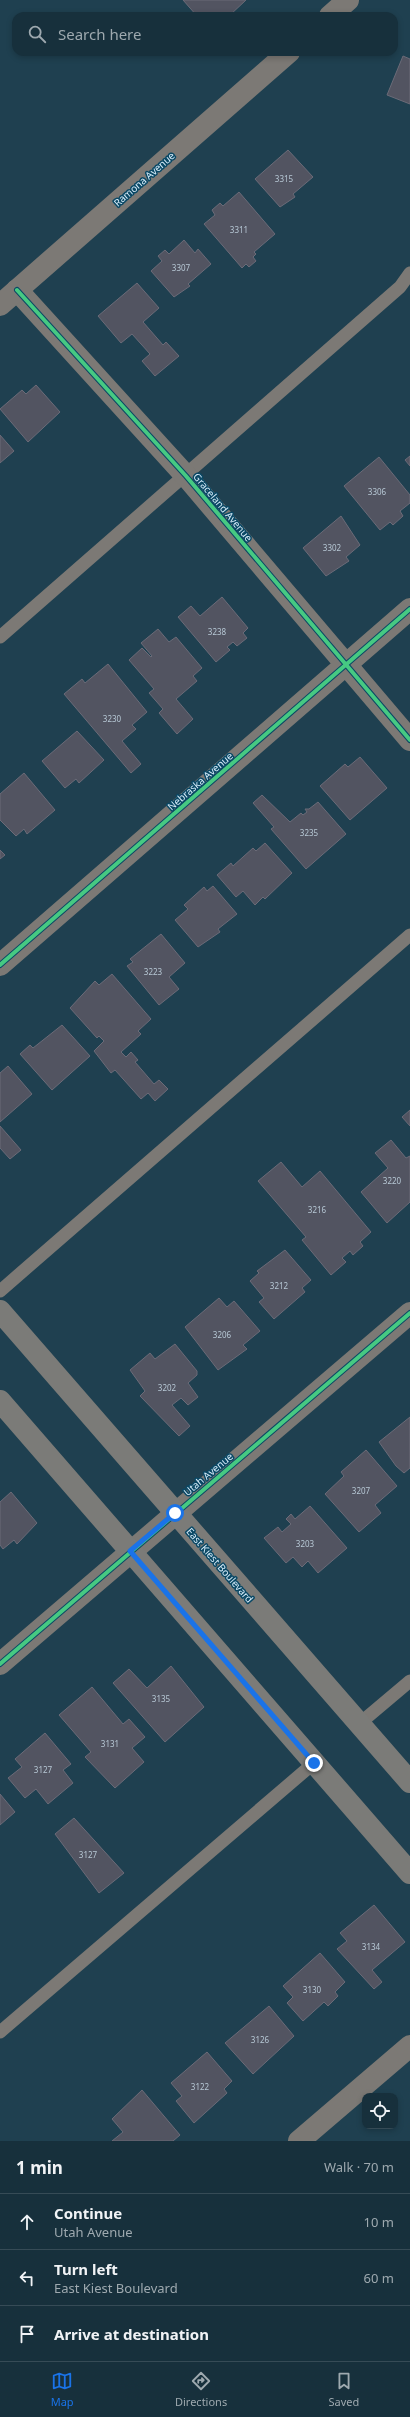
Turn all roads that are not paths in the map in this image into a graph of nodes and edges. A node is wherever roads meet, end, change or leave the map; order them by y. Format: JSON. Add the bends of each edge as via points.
{"nodes":[{"id":1,"x":348,"y":0,"type":"edge"},
{"id":2,"x":334,"y":12,"type":"edge"},
{"id":3,"x":283,"y":56,"type":"edge"},
{"id":4,"x":410,"y":273,"type":"edge"},
{"id":5,"x":18,"y":290,"type":"junction"},
{"id":6,"x":0,"y":305,"type":"edge"},
{"id":7,"x":186,"y":476,"type":"junction"},
{"id":8,"x":410,"y":609,"type":"edge"},
{"id":9,"x":0,"y":637,"type":"edge"},
{"id":10,"x":346,"y":666,"type":"junction"},
{"id":11,"x":410,"y":740,"type":"edge"},
{"id":12,"x":410,"y":935,"type":"edge"},
{"id":13,"x":0,"y":965,"type":"edge"},
{"id":14,"x":0,"y":1291,"type":"edge"},
{"id":15,"x":0,"y":1311,"type":"edge"},
{"id":16,"x":410,"y":1313,"type":"edge"},
{"id":17,"x":0,"y":1401,"type":"edge"},
{"id":18,"x":175,"y":1513,"type":"junction"},
{"id":19,"x":130,"y":1551,"type":"junction"},
{"id":20,"x":0,"y":1664,"type":"edge"},
{"id":21,"x":410,"y":1680,"type":"edge"},
{"id":22,"x":359,"y":1724,"type":"junction"},
{"id":23,"x":314,"y":1763,"type":"junction"},
{"id":24,"x":410,"y":1782,"type":"edge"},
{"id":25,"x":410,"y":1873,"type":"edge"},
{"id":26,"x":0,"y":2032,"type":"edge"},
{"id":27,"x":410,"y":2046,"type":"edge"},
{"id":28,"x":299,"y":2141,"type":"edge"}],
"edges":[{"from":1,"to":2,"type":"street"},
{"from":3,"to":5,"type":"street","name":"Ramona Avenue"},
{"from":4,"to":7,"type":"lane","via":[[400,287]]},
{"from":5,"to":6,"type":"street","name":"Ramona Avenue"},
{"from":5,"to":7,"type":"street","name":"Graceland Avenue"},
{"from":7,"to":9,"type":"lane"},
{"from":7,"to":10,"type":"street","name":"Graceland Avenue"},
{"from":8,"to":10,"type":"street","name":"Nebraska Avenue"},
{"from":10,"to":11,"type":"street","name":"Graceland Avenue"},
{"from":10,"to":13,"type":"street","name":"Nebraska Avenue"},
{"from":12,"to":14,"type":"lane"},
{"from":15,"to":18,"type":"main road","name":"East Kiest Boulevard"},
{"from":16,"to":18,"type":"street","name":"Utah Avenue"},
{"from":17,"to":19,"type":"main road"},
{"from":18,"to":19,"type":"street","name":"Utah Avenue"},
{"from":18,"to":22,"type":"main road","name":"East Kiest Boulevard"},
{"from":19,"to":20,"type":"street","name":"Utah Avenue"},
{"from":19,"to":23,"type":"main road"},
{"from":21,"to":22,"type":"lane"},
{"from":22,"to":24,"type":"main road","name":"East Kiest Boulevard"},
{"from":23,"to":25,"type":"main road"},
{"from":23,"to":26,"type":"lane"},
{"from":27,"to":28,"type":"street"}]}
